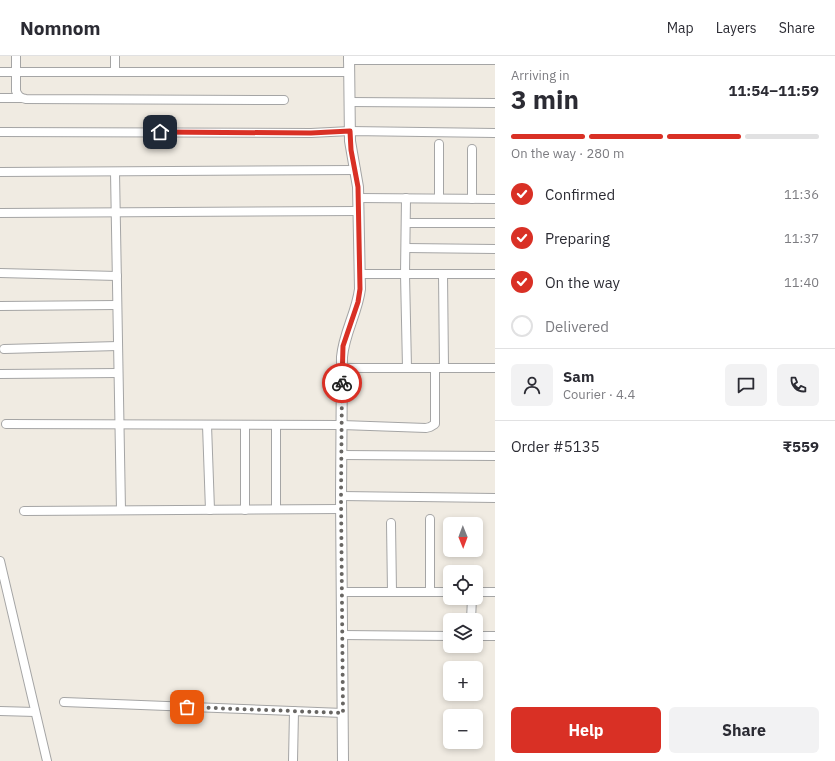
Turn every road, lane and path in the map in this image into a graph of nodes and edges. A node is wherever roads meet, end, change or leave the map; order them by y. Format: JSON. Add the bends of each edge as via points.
{"nodes":[{"id":1,"x":16,"y":56,"type":"edge"},
{"id":2,"x":115,"y":56,"type":"edge"},
{"id":3,"x":349,"y":58,"type":"edge"},
{"id":4,"x":495,"y":60,"type":"edge"},
{"id":5,"x":0,"y":72,"type":"edge"},
{"id":6,"x":16,"y":72,"type":"junction"},
{"id":7,"x":115,"y":72,"type":"junction"},
{"id":8,"x":349,"y":72,"type":"junction"},
{"id":9,"x":0,"y":98,"type":"edge"},
{"id":10,"x":21,"y":98,"type":"junction"},
{"id":11,"x":284,"y":100,"type":"dead end"},
{"id":12,"x":350,"y":102,"type":"junction"},
{"id":13,"x":495,"y":103,"type":"edge"},
{"id":14,"x":0,"y":132,"type":"edge"},
{"id":15,"x":495,"y":133,"type":"edge"},
{"id":16,"x":350,"y":135,"type":"junction"},
{"id":17,"x":439,"y":144,"type":"dead end"},
{"id":18,"x":472,"y":149,"type":"dead end"},
{"id":19,"x":356,"y":170,"type":"junction"},
{"id":20,"x":0,"y":172,"type":"edge"},
{"id":21,"x":115,"y":172,"type":"junction"},
{"id":22,"x":358,"y":198,"type":"junction"},
{"id":23,"x":406,"y":198,"type":"junction"},
{"id":24,"x":439,"y":198,"type":"junction"},
{"id":25,"x":472,"y":199,"type":"junction"},
{"id":26,"x":495,"y":199,"type":"edge"},
{"id":27,"x":358,"y":211,"type":"junction"},
{"id":28,"x":0,"y":213,"type":"edge"},
{"id":29,"x":115,"y":213,"type":"junction"},
{"id":30,"x":406,"y":223,"type":"junction"},
{"id":31,"x":495,"y":223,"type":"edge"},
{"id":32,"x":406,"y":248,"type":"junction"},
{"id":33,"x":495,"y":249,"type":"edge"},
{"id":34,"x":0,"y":273,"type":"edge"},
{"id":35,"x":359,"y":274,"type":"junction"},
{"id":36,"x":405,"y":274,"type":"junction"},
{"id":37,"x":443,"y":274,"type":"junction"},
{"id":38,"x":495,"y":274,"type":"edge"},
{"id":39,"x":117,"y":276,"type":"junction"},
{"id":40,"x":117,"y":305,"type":"junction"},
{"id":41,"x":0,"y":306,"type":"edge"},
{"id":42,"x":118,"y":346,"type":"junction"},
{"id":43,"x":4,"y":348,"type":"dead end"},
{"id":44,"x":342,"y":368,"type":"junction"},
{"id":45,"x":407,"y":368,"type":"junction"},
{"id":46,"x":434,"y":368,"type":"junction"},
{"id":47,"x":444,"y":368,"type":"junction"},
{"id":48,"x":495,"y":368,"type":"edge"},
{"id":49,"x":118,"y":373,"type":"junction"},
{"id":50,"x":0,"y":374,"type":"edge"},
{"id":51,"x":6,"y":424,"type":"dead end"},
{"id":52,"x":119,"y":425,"type":"junction"},
{"id":53,"x":207,"y":425,"type":"junction"},
{"id":54,"x":245,"y":425,"type":"junction"},
{"id":55,"x":276,"y":425,"type":"junction"},
{"id":56,"x":342,"y":425,"type":"junction"},
{"id":57,"x":341,"y":455,"type":"junction"},
{"id":58,"x":495,"y":456,"type":"edge"},
{"id":59,"x":341,"y":496,"type":"junction"},
{"id":60,"x":495,"y":498,"type":"edge"},
{"id":61,"x":341,"y":509,"type":"junction"},
{"id":62,"x":121,"y":510,"type":"junction"},
{"id":63,"x":210,"y":510,"type":"junction"},
{"id":64,"x":245,"y":510,"type":"junction"},
{"id":65,"x":276,"y":510,"type":"junction"},
{"id":66,"x":24,"y":511,"type":"dead end"},
{"id":67,"x":430,"y":520,"type":"dead end"},
{"id":68,"x":391,"y":523,"type":"dead end"},
{"id":69,"x":0,"y":561,"type":"edge"},
{"id":70,"x":342,"y":592,"type":"junction"},
{"id":71,"x":392,"y":592,"type":"junction"},
{"id":72,"x":430,"y":592,"type":"junction"},
{"id":73,"x":443,"y":592,"type":"edge"},
{"id":74,"x":483,"y":592,"type":"edge"},
{"id":75,"x":495,"y":592,"type":"edge"},
{"id":76,"x":342,"y":635,"type":"junction"},
{"id":77,"x":443,"y":636,"type":"edge"},
{"id":78,"x":483,"y":636,"type":"edge"},
{"id":79,"x":495,"y":636,"type":"edge"},
{"id":80,"x":64,"y":702,"type":"dead end"},
{"id":81,"x":0,"y":711,"type":"edge"},
{"id":82,"x":294,"y":711,"type":"junction"},
{"id":83,"x":36,"y":712,"type":"junction"},
{"id":84,"x":343,"y":713,"type":"junction"},
{"id":85,"x":47,"y":761,"type":"edge"},
{"id":86,"x":293,"y":761,"type":"edge"},
{"id":87,"x":344,"y":761,"type":"edge"}],
"edges":[{"from":1,"to":6,"type":"street"},
{"from":2,"to":7,"type":"street"},
{"from":3,"to":4,"type":"street"},
{"from":3,"to":8,"type":"street"},
{"from":5,"to":6,"type":"street"},
{"from":6,"to":7,"type":"street"},
{"from":6,"to":10,"type":"street","via":[[16,91]]},
{"from":7,"to":8,"type":"street"},
{"from":8,"to":12,"type":"street"},
{"from":9,"to":10,"type":"street"},
{"from":10,"to":11,"type":"street"},
{"from":12,"to":13,"type":"street"},
{"from":12,"to":16,"type":"street"},
{"from":14,"to":16,"type":"street"},
{"from":15,"to":16,"type":"street"},
{"from":16,"to":19,"type":"street"},
{"from":17,"to":24,"type":"street"},
{"from":18,"to":25,"type":"street"},
{"from":19,"to":21,"type":"street"},
{"from":19,"to":22,"type":"street"},
{"from":20,"to":21,"type":"street"},
{"from":21,"to":29,"type":"street"},
{"from":22,"to":23,"type":"street"},
{"from":22,"to":27,"type":"street"},
{"from":23,"to":24,"type":"street"},
{"from":23,"to":30,"type":"street"},
{"from":24,"to":25,"type":"street"},
{"from":25,"to":26,"type":"street"},
{"from":27,"to":29,"type":"street"},
{"from":27,"to":35,"type":"street"},
{"from":28,"to":29,"type":"street"},
{"from":29,"to":39,"type":"street"},
{"from":30,"to":31,"type":"street"},
{"from":30,"to":32,"type":"street"},
{"from":32,"to":33,"type":"street"},
{"from":32,"to":36,"type":"street"},
{"from":34,"to":39,"type":"street"},
{"from":35,"to":36,"type":"street"},
{"from":35,"to":44,"type":"street","via":[[358,302],[343,346]]},
{"from":36,"to":37,"type":"street"},
{"from":36,"to":45,"type":"street"},
{"from":37,"to":38,"type":"street"},
{"from":37,"to":47,"type":"street"},
{"from":39,"to":40,"type":"street"},
{"from":40,"to":41,"type":"street"},
{"from":40,"to":42,"type":"street"},
{"from":42,"to":43,"type":"street"},
{"from":42,"to":49,"type":"street"},
{"from":44,"to":45,"type":"street"},
{"from":44,"to":56,"type":"street"},
{"from":45,"to":46,"type":"street"},
{"from":46,"to":47,"type":"street"},
{"from":46,"to":56,"type":"street","via":[[435,424],[430,427]]},
{"from":47,"to":48,"type":"street"},
{"from":49,"to":50,"type":"street"},
{"from":49,"to":52,"type":"street"},
{"from":51,"to":52,"type":"street"},
{"from":52,"to":53,"type":"street"},
{"from":52,"to":62,"type":"street"},
{"from":53,"to":54,"type":"street"},
{"from":53,"to":63,"type":"street"},
{"from":54,"to":55,"type":"street"},
{"from":54,"to":64,"type":"street"},
{"from":55,"to":56,"type":"street"},
{"from":55,"to":65,"type":"street"},
{"from":56,"to":57,"type":"street"},
{"from":57,"to":58,"type":"street"},
{"from":57,"to":59,"type":"street"},
{"from":59,"to":60,"type":"street"},
{"from":59,"to":61,"type":"street"},
{"from":61,"to":65,"type":"street"},
{"from":61,"to":70,"type":"street"},
{"from":62,"to":63,"type":"street"},
{"from":62,"to":66,"type":"street"},
{"from":63,"to":64,"type":"street"},
{"from":64,"to":65,"type":"street"},
{"from":67,"to":72,"type":"street"},
{"from":68,"to":71,"type":"street"},
{"from":69,"to":83,"type":"street"},
{"from":70,"to":71,"type":"street"},
{"from":70,"to":76,"type":"street"},
{"from":71,"to":72,"type":"street"},
{"from":72,"to":73,"type":"street"},
{"from":74,"to":75,"type":"street"},
{"from":76,"to":77,"type":"street"},
{"from":76,"to":84,"type":"street"},
{"from":78,"to":79,"type":"street"},
{"from":80,"to":82,"type":"street"},
{"from":81,"to":83,"type":"street"},
{"from":82,"to":84,"type":"street"},
{"from":82,"to":86,"type":"street"},
{"from":83,"to":85,"type":"street"},
{"from":84,"to":87,"type":"street"}]}
